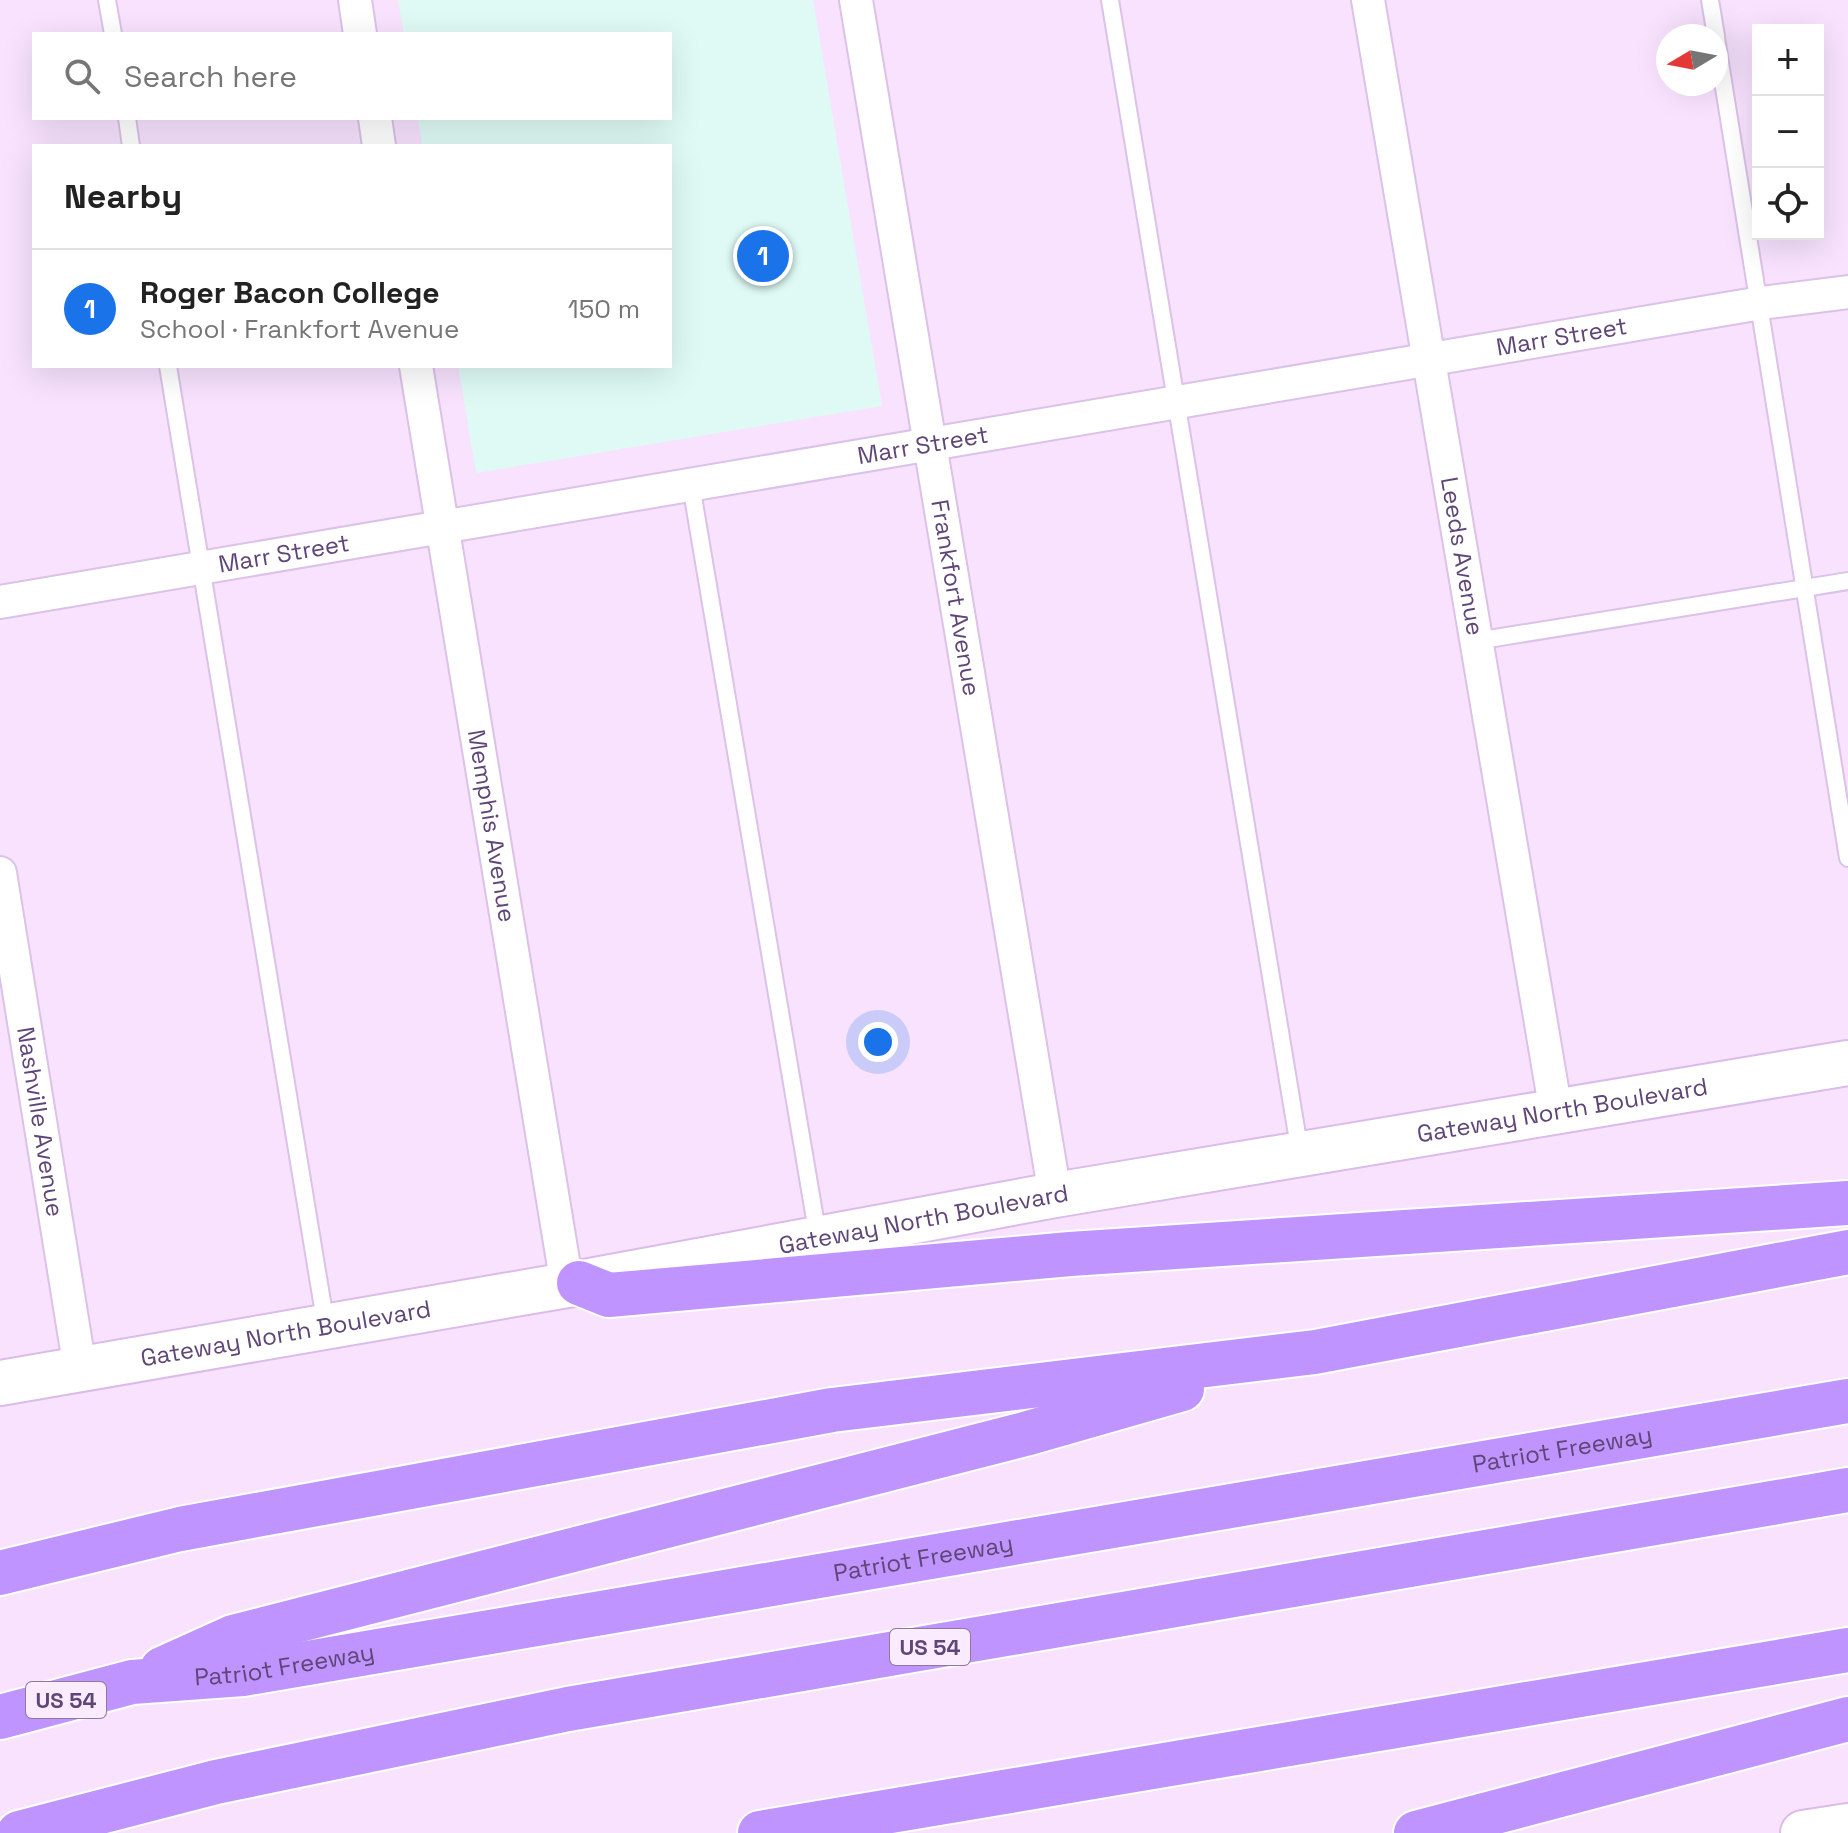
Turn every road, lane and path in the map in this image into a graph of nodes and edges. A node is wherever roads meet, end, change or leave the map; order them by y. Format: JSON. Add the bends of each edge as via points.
{"nodes":[{"id":1,"x":107,"y":0,"type":"edge"},
{"id":2,"x":355,"y":0,"type":"edge"},
{"id":3,"x":856,"y":0,"type":"edge"},
{"id":4,"x":1110,"y":0,"type":"edge"},
{"id":5,"x":1368,"y":0,"type":"edge"},
{"id":6,"x":1710,"y":0,"type":"edge"},
{"id":7,"x":1714,"y":24,"type":"edge"},
{"id":8,"x":113,"y":32,"type":"edge"},
{"id":9,"x":360,"y":32,"type":"edge"},
{"id":10,"x":1726,"y":96,"type":"edge"},
{"id":11,"x":127,"y":120,"type":"edge"},
{"id":12,"x":375,"y":120,"type":"edge"},
{"id":13,"x":131,"y":144,"type":"edge"},
{"id":14,"x":379,"y":144,"type":"edge"},
{"id":15,"x":1848,"y":292,"type":"edge"},
{"id":16,"x":1761,"y":303,"type":"junction"},
{"id":17,"x":1428,"y":360,"type":"junction"},
{"id":18,"x":168,"y":368,"type":"edge"},
{"id":19,"x":416,"y":368,"type":"edge"},
{"id":20,"x":1175,"y":405,"type":"junction"},
{"id":21,"x":930,"y":445,"type":"junction"},
{"id":22,"x":691,"y":485,"type":"junction"},
{"id":23,"x":444,"y":529,"type":"junction"},
{"id":24,"x":201,"y":566,"type":"junction"},
{"id":25,"x":1848,"y":581,"type":"edge"},
{"id":26,"x":1806,"y":588,"type":"junction"},
{"id":27,"x":0,"y":602,"type":"edge"},
{"id":28,"x":1476,"y":641,"type":"junction"},
{"id":29,"x":1848,"y":858,"type":"edge"},
{"id":30,"x":0,"y":873,"type":"edge"},
{"id":31,"x":1848,"y":1063,"type":"edge"},
{"id":32,"x":1556,"y":1112,"type":"junction"},
{"id":33,"x":1300,"y":1154,"type":"junction"},
{"id":34,"x":1055,"y":1195,"type":"junction"},
{"id":35,"x":1848,"y":1203,"type":"edge"},
{"id":36,"x":818,"y":1237,"type":"junction"},
{"id":37,"x":1848,"y":1252,"type":"edge"},
{"id":38,"x":573,"y":1284,"type":"junction"},
{"id":39,"x":326,"y":1327,"type":"junction"},
{"id":40,"x":1315,"y":1352,"type":"junction"},
{"id":41,"x":80,"y":1369,"type":"junction"},
{"id":42,"x":0,"y":1383,"type":"edge"},
{"id":43,"x":1848,"y":1401,"type":"edge"},
{"id":44,"x":1848,"y":1490,"type":"edge"},
{"id":45,"x":0,"y":1573,"type":"edge"},
{"id":46,"x":1848,"y":1650,"type":"edge"},
{"id":47,"x":132,"y":1682,"type":"junction"},
{"id":48,"x":0,"y":1717,"type":"edge"},
{"id":49,"x":1848,"y":1719,"type":"edge"},
{"id":50,"x":1848,"y":1826,"type":"edge"},
{"id":51,"x":19,"y":1833,"type":"edge"},
{"id":52,"x":760,"y":1833,"type":"edge"},
{"id":53,"x":1416,"y":1833,"type":"edge"},
{"id":54,"x":1803,"y":1833,"type":"edge"}],
"edges":[{"from":1,"to":8,"type":"lane"},
{"from":2,"to":9,"type":"street"},
{"from":3,"to":21,"type":"street","name":"Frankfort Avenue"},
{"from":4,"to":20,"type":"lane"},
{"from":5,"to":17,"type":"street","name":"Leeds Avenue"},
{"from":6,"to":7,"type":"lane"},
{"from":10,"to":16,"type":"lane"},
{"from":11,"to":13,"type":"lane"},
{"from":12,"to":14,"type":"street"},
{"from":15,"to":16,"type":"street","name":"Marr Street"},
{"from":16,"to":17,"type":"street","name":"Marr Street"},
{"from":16,"to":26,"type":"lane"},
{"from":17,"to":20,"type":"street","name":"Marr Street"},
{"from":17,"to":28,"type":"street","name":"Leeds Avenue"},
{"from":18,"to":24,"type":"lane"},
{"from":19,"to":23,"type":"street","name":"Memphis Avenue"},
{"from":20,"to":21,"type":"street","name":"Marr Street"},
{"from":20,"to":33,"type":"lane"},
{"from":21,"to":22,"type":"street","name":"Marr Street"},
{"from":21,"to":34,"type":"street","name":"Frankfort Avenue"},
{"from":22,"to":23,"type":"street","name":"Marr Street"},
{"from":22,"to":36,"type":"lane"},
{"from":23,"to":24,"type":"street","name":"Marr Street"},
{"from":23,"to":38,"type":"street","name":"Memphis Avenue"},
{"from":24,"to":27,"type":"street","name":"Marr Street"},
{"from":24,"to":39,"type":"lane"},
{"from":25,"to":26,"type":"lane"},
{"from":26,"to":28,"type":"lane"},
{"from":26,"to":29,"type":"lane"},
{"from":28,"to":32,"type":"street","name":"Leeds Avenue"},
{"from":30,"to":41,"type":"street","name":"Nashville Avenue"},
{"from":31,"to":32,"type":"main road","name":"Gateway North Boulevard"},
{"from":32,"to":33,"type":"main road","name":"Gateway North Boulevard"},
{"from":33,"to":34,"type":"main road","name":"Gateway North Boulevard"},
{"from":34,"to":36,"type":"main road","name":"Gateway North Boulevard"},
{"from":35,"to":38,"type":"highway","via":[[1101,1252],[609,1295]]},
{"from":36,"to":38,"type":"main road","name":"Gateway North Boulevard"},
{"from":37,"to":40,"type":"highway"},
{"from":38,"to":39,"type":"main road","name":"Gateway North Boulevard"},
{"from":39,"to":41,"type":"main road","name":"Gateway North Boulevard"},
{"from":40,"to":45,"type":"highway","via":[[832,1410],[180,1529]]},
{"from":40,"to":47,"type":"highway","via":[[1025,1434],[233,1637]]},
{"from":41,"to":42,"type":"main road","name":"Gateway North Boulevard"},
{"from":43,"to":47,"type":"highway","name":"Patriot Freeway","number":"US 54","via":[[243,1674]]},
{"from":44,"to":51,"type":"highway","number":"US 54","via":[[568,1709],[216,1782]]},
{"from":46,"to":52,"type":"highway"},
{"from":47,"to":48,"type":"highway","name":"Patriot Freeway","number":"US 54"},
{"from":49,"to":53,"type":"highway"},
{"from":50,"to":54,"type":"main road"}]}
